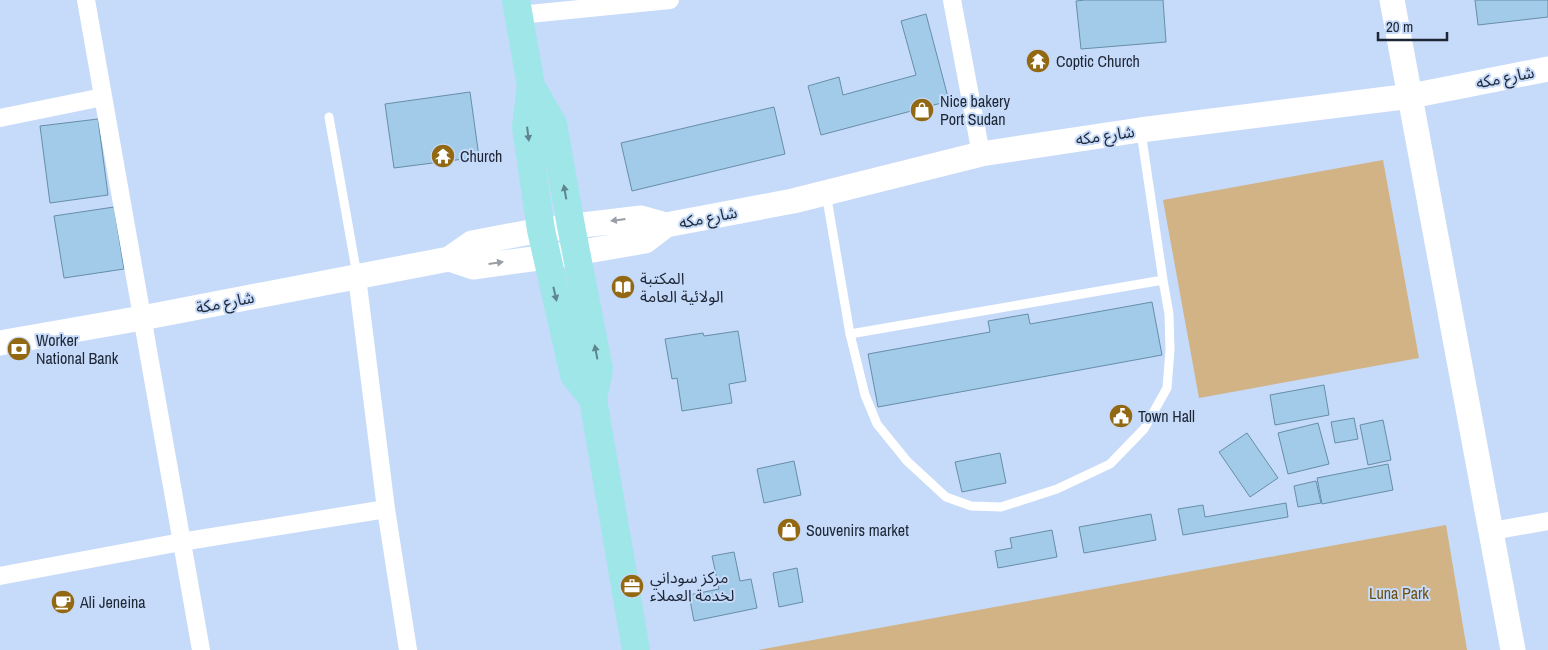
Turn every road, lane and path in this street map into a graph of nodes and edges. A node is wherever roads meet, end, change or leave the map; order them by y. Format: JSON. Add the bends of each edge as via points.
{"nodes":[{"id":1,"x":86,"y":0,"type":"edge"},
{"id":2,"x":670,"y":0,"type":"edge"},
{"id":3,"x":952,"y":0,"type":"edge"},
{"id":4,"x":1392,"y":0,"type":"edge"},
{"id":5,"x":517,"y":8,"type":"edge"},
{"id":6,"x":1548,"y":69,"type":"edge"},
{"id":7,"x":531,"y":86,"type":"junction"},
{"id":8,"x":1411,"y":96,"type":"junction"},
{"id":9,"x":103,"y":97,"type":"junction"},
{"id":10,"x":329,"y":117,"type":"dead end"},
{"id":11,"x":0,"y":118,"type":"edge"},
{"id":12,"x":1140,"y":130,"type":"junction"},
{"id":13,"x":981,"y":154,"type":"junction"},
{"id":14,"x":826,"y":193,"type":"junction"},
{"id":15,"x":666,"y":225,"type":"junction"},
{"id":16,"x":571,"y":226,"type":"junction"},
{"id":17,"x":541,"y":230,"type":"junction"},
{"id":18,"x":576,"y":253,"type":"junction"},
{"id":19,"x":546,"y":256,"type":"junction"},
{"id":20,"x":449,"y":260,"type":"junction"},
{"id":21,"x":357,"y":276,"type":"junction"},
{"id":22,"x":1163,"y":280,"type":"junction"},
{"id":23,"x":142,"y":318,"type":"junction"},
{"id":24,"x":850,"y":334,"type":"junction"},
{"id":25,"x":0,"y":343,"type":"edge"},
{"id":26,"x":593,"y":400,"type":"junction"},
{"id":27,"x":386,"y":509,"type":"junction"},
{"id":28,"x":1548,"y":521,"type":"edge"},
{"id":29,"x":1492,"y":531,"type":"junction"},
{"id":30,"x":181,"y":542,"type":"junction"},
{"id":31,"x":0,"y":576,"type":"edge"},
{"id":32,"x":201,"y":650,"type":"edge"},
{"id":33,"x":408,"y":650,"type":"edge"},
{"id":34,"x":636,"y":650,"type":"edge"},
{"id":35,"x":1513,"y":650,"type":"edge"}],
"edges":[{"from":1,"to":9,"type":"street"},
{"from":2,"to":5,"type":"street"},
{"from":3,"to":13,"type":"street"},
{"from":4,"to":8,"type":"main road"},
{"from":5,"to":7,"type":"main road"},
{"from":6,"to":8,"type":"main road","name":"شارع مكه"},
{"from":16,"to":7,"type":"main road","one_way":true,"via":[[553,124]]},
{"from":7,"to":17,"type":"main road","one_way":true,"via":[[526,127]]},
{"from":8,"to":12,"type":"main road","name":"شارع مكه"},
{"from":8,"to":29,"type":"main road"},
{"from":9,"to":11,"type":"street"},
{"from":9,"to":23,"type":"street"},
{"from":10,"to":21,"type":"lane"},
{"from":12,"to":13,"type":"main road","name":"شارع مكه"},
{"from":12,"to":22,"type":"lane"},
{"from":13,"to":14,"type":"main road","name":"شارع مكه"},
{"from":14,"to":15,"type":"main road","name":"شارع مكه"},
{"from":14,"to":24,"type":"lane"},
{"from":15,"to":16,"type":"main road","name":"شارع مكه","one_way":true,"via":[[641,218]]},
{"from":15,"to":18,"type":"main road","name":"شارع مكه","via":[[645,241]]},
{"from":16,"to":17,"type":"main road","name":"شارع مكه"},
{"from":16,"to":18,"type":"main road"},
{"from":17,"to":19,"type":"main road"},
{"from":17,"to":20,"type":"main road","name":"شارع مكه","via":[[472,243]]},
{"from":18,"to":19,"type":"main road","name":"شارع مكه"},
{"from":26,"to":18,"type":"main road","one_way":true,"via":[[599,369]]},
{"from":20,"to":19,"type":"main road","name":"شارع مكه","one_way":true,"via":[[473,267]]},
{"from":19,"to":26,"type":"main road","one_way":true,"via":[[574,375]]},
{"from":20,"to":21,"type":"main road","name":"شارع مكة"},
{"from":21,"to":23,"type":"main road","name":"شارع مكة"},
{"from":21,"to":27,"type":"street"},
{"from":22,"to":24,"type":"lane"},
{"from":22,"to":24,"type":"lane","via":[[1169,314],[1167,388],[1144,429],[1110,464],[1057,489],[1002,507],[971,506],[946,496],[907,460],[877,424],[865,395]]},
{"from":23,"to":25,"type":"main road","name":"شارع مكة"},
{"from":23,"to":30,"type":"street"},
{"from":26,"to":34,"type":"main road"},
{"from":27,"to":30,"type":"street"},
{"from":27,"to":33,"type":"street"},
{"from":28,"to":29,"type":"street"},
{"from":29,"to":35,"type":"main road"},
{"from":30,"to":31,"type":"street"},
{"from":30,"to":32,"type":"street"}]}
